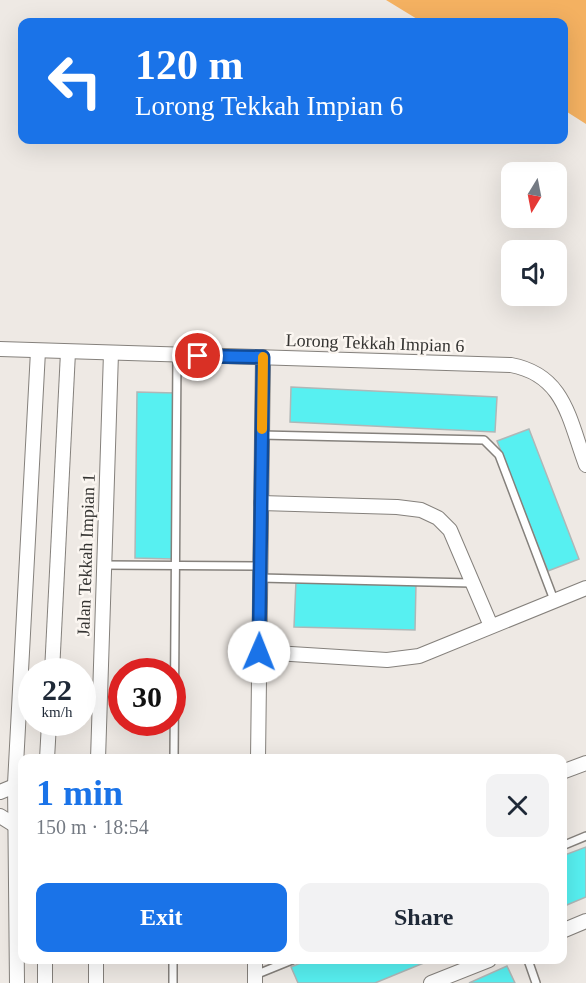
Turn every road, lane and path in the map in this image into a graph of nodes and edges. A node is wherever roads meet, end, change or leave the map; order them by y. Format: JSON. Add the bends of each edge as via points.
{"nodes":[{"id":1,"x":0,"y":349,"type":"edge"},
{"id":2,"x":38,"y":351,"type":"junction"},
{"id":3,"x":68,"y":352,"type":"junction"},
{"id":4,"x":111,"y":353,"type":"junction"},
{"id":5,"x":177,"y":356,"type":"junction"},
{"id":6,"x":263,"y":357,"type":"junction"},
{"id":7,"x":261,"y":435,"type":"junction"},
{"id":8,"x":586,"y":465,"type":"edge"},
{"id":9,"x":261,"y":503,"type":"junction"},
{"id":10,"x":102,"y":565,"type":"junction"},
{"id":11,"x":175,"y":566,"type":"junction"},
{"id":12,"x":260,"y":572,"type":"junction"},
{"id":13,"x":471,"y":583,"type":"junction"},
{"id":14,"x":586,"y":588,"type":"edge"},
{"id":15,"x":554,"y":600,"type":"junction"},
{"id":16,"x":491,"y":626,"type":"junction"},
{"id":17,"x":259,"y":652,"type":"junction"},
{"id":18,"x":53,"y":658,"type":"edge"},
{"id":19,"x":48,"y":736,"type":"edge"},
{"id":20,"x":20,"y":754,"type":"edge"},
{"id":21,"x":47,"y":754,"type":"edge"},
{"id":22,"x":98,"y":754,"type":"edge"},
{"id":23,"x":174,"y":754,"type":"edge"},
{"id":24,"x":258,"y":754,"type":"edge"},
{"id":25,"x":586,"y":763,"type":"edge"},
{"id":26,"x":567,"y":770,"type":"edge"},
{"id":27,"x":18,"y":784,"type":"edge"},
{"id":28,"x":0,"y":792,"type":"edge"},
{"id":29,"x":18,"y":798,"type":"edge"},
{"id":30,"x":0,"y":816,"type":"edge"},
{"id":31,"x":16,"y":826,"type":"junction"},
{"id":32,"x":586,"y":836,"type":"edge"},
{"id":33,"x":567,"y":844,"type":"edge"},
{"id":34,"x":586,"y":921,"type":"edge"},
{"id":35,"x":567,"y":929,"type":"edge"},
{"id":36,"x":45,"y":964,"type":"edge"},
{"id":37,"x":96,"y":964,"type":"edge"},
{"id":38,"x":173,"y":964,"type":"edge"},
{"id":39,"x":284,"y":964,"type":"edge"},
{"id":40,"x":479,"y":964,"type":"edge"},
{"id":41,"x":529,"y":964,"type":"edge"},
{"id":42,"x":255,"y":979,"type":"edge"},
{"id":43,"x":17,"y":983,"type":"edge"},
{"id":44,"x":45,"y":983,"type":"edge"},
{"id":45,"x":96,"y":983,"type":"edge"},
{"id":46,"x":172,"y":983,"type":"edge"},
{"id":47,"x":431,"y":983,"type":"edge"},
{"id":48,"x":536,"y":983,"type":"edge"}],
"edges":[{"from":1,"to":2,"type":"street","name":"Lorong Tekkah Impian 6"},
{"from":2,"to":3,"type":"street","name":"Lorong Tekkah Impian 6"},
{"from":2,"to":20,"type":"street"},
{"from":3,"to":4,"type":"street","name":"Lorong Tekkah Impian 6"},
{"from":3,"to":18,"type":"street"},
{"from":4,"to":5,"type":"street","name":"Lorong Tekkah Impian 6"},
{"from":4,"to":10,"type":"street","name":"Jalan Tekkah Impian 1"},
{"from":5,"to":6,"type":"street","name":"Lorong Tekkah Impian 6"},
{"from":5,"to":11,"type":"lane"},
{"from":6,"to":7,"type":"street"},
{"from":6,"to":8,"type":"street","name":"Lorong Tekkah Impian 6","via":[[528,368],[557,391]]},
{"from":7,"to":9,"type":"street"},
{"from":7,"to":15,"type":"lane","via":[[484,440],[499,455]]},
{"from":9,"to":12,"type":"street"},
{"from":9,"to":13,"type":"street","via":[[421,510],[438,518],[450,530]]},
{"from":10,"to":11,"type":"lane"},
{"from":10,"to":22,"type":"street","name":"Jalan Tekkah Impian 1"},
{"from":11,"to":12,"type":"lane"},
{"from":11,"to":23,"type":"lane"},
{"from":12,"to":13,"type":"lane"},
{"from":12,"to":17,"type":"street"},
{"from":13,"to":16,"type":"street"},
{"from":14,"to":15,"type":"street"},
{"from":15,"to":16,"type":"street"},
{"from":16,"to":17,"type":"street","via":[[409,658]]},
{"from":17,"to":24,"type":"street"},
{"from":19,"to":21,"type":"street"},
{"from":25,"to":26,"type":"street"},
{"from":27,"to":28,"type":"street"},
{"from":29,"to":31,"type":"street"},
{"from":30,"to":31,"type":"street"},
{"from":31,"to":43,"type":"street"},
{"from":32,"to":33,"type":"lane"},
{"from":34,"to":35,"type":"street"},
{"from":36,"to":44,"type":"street"},
{"from":37,"to":45,"type":"street"},
{"from":38,"to":46,"type":"lane"},
{"from":39,"to":42,"type":"lane"},
{"from":40,"to":47,"type":"street"},
{"from":41,"to":48,"type":"lane"}]}
